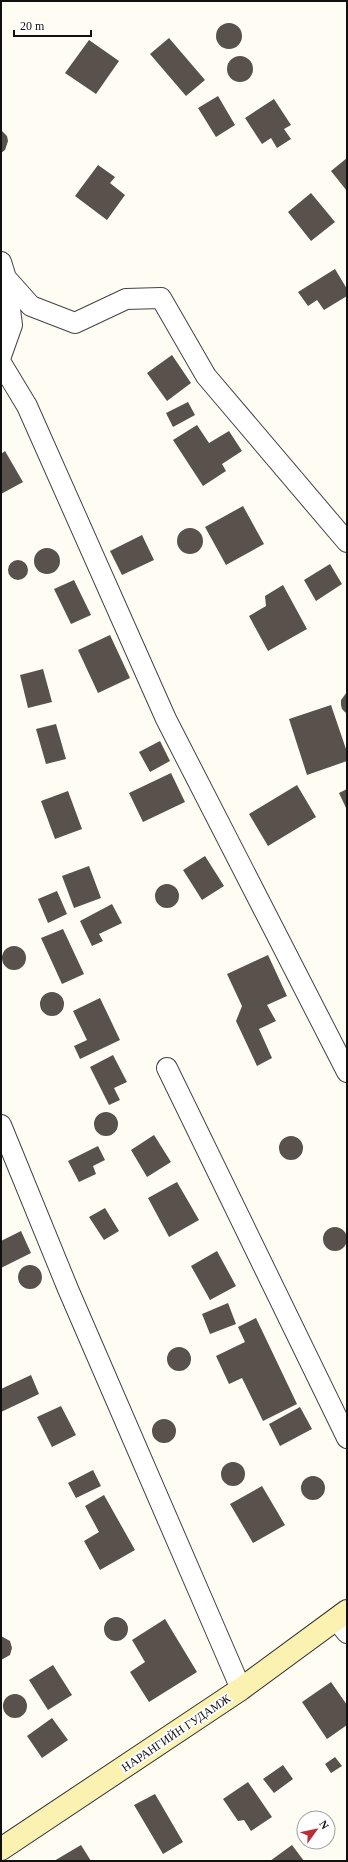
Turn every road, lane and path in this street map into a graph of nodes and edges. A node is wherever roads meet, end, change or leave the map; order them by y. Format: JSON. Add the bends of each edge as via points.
{"nodes":[{"id":1,"x":4,"y":270,"type":"edge"},
{"id":2,"x":6,"y":329,"type":"edge"},
{"id":3,"x":1,"y":356,"type":"edge"},
{"id":4,"x":1,"y":362,"type":"edge"},
{"id":5,"x":347,"y":542,"type":"edge"},
{"id":6,"x":167,"y":1068,"type":"dead end"},
{"id":7,"x":347,"y":1072,"type":"edge"},
{"id":8,"x":1,"y":1125,"type":"edge"},
{"id":9,"x":347,"y":1438,"type":"edge"},
{"id":10,"x":343,"y":1621,"type":"edge"},
{"id":11,"x":240,"y":1689,"type":"junction"},
{"id":12,"x":1,"y":1850,"type":"edge"}],
"edges":[{"from":1,"to":2,"type":"street"},
{"from":1,"to":5,"type":"street","via":[[31,306],[75,323],[126,298],[161,298],[206,376]]},
{"from":2,"to":3,"type":"street"},
{"from":4,"to":7,"type":"street","via":[[27,406],[166,719]]},
{"from":6,"to":9,"type":"street"},
{"from":8,"to":11,"type":"street","via":[[68,1289]]},
{"from":10,"to":11,"type":"main road","name":"НАРАНГИЙН ГУДАМЖ"},
{"from":11,"to":12,"type":"main road","name":"НАРАНГИЙН ГУДАМЖ"}]}
